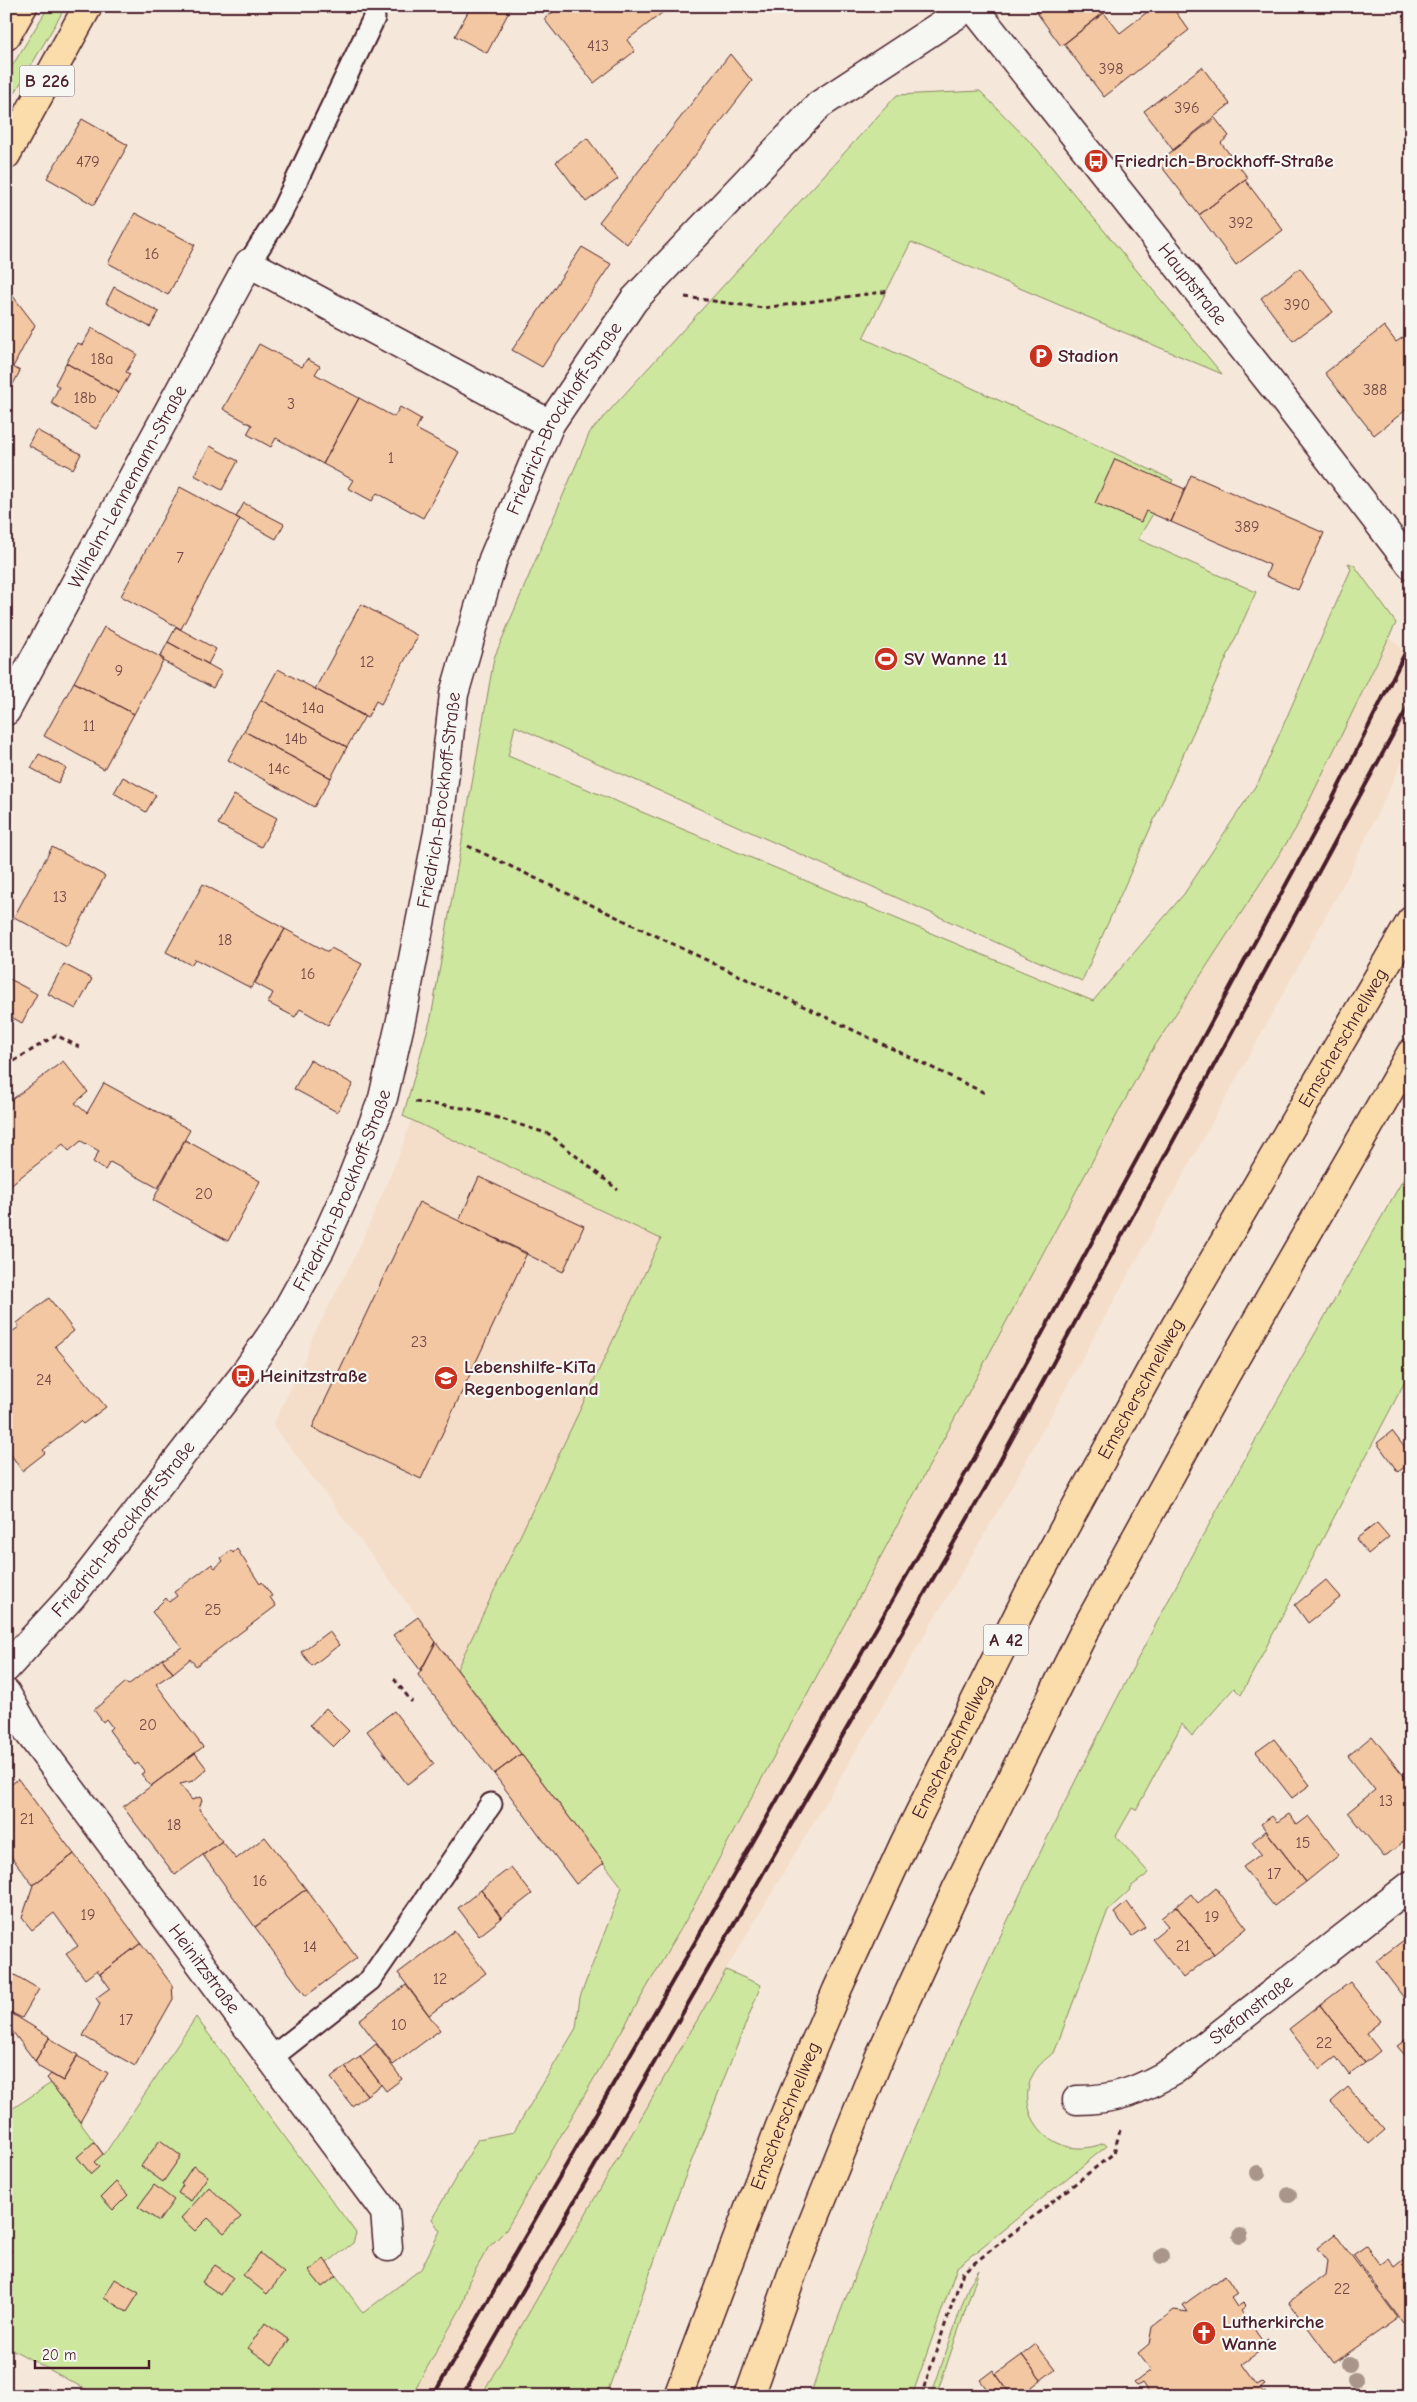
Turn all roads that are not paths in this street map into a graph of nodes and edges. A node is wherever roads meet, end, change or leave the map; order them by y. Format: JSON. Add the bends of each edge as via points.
{"nodes":[{"id":1,"x":24,"y":6,"type":"edge"},
{"id":2,"x":88,"y":6,"type":"edge"},
{"id":3,"x":971,"y":6,"type":"edge"},
{"id":4,"x":374,"y":18,"type":"dead end"},
{"id":5,"x":6,"y":36,"type":"edge"},
{"id":6,"x":6,"y":155,"type":"edge"},
{"id":7,"x":249,"y":263,"type":"junction"},
{"id":8,"x":550,"y":424,"type":"junction"},
{"id":9,"x":1411,"y":565,"type":"edge"},
{"id":10,"x":6,"y":711,"type":"edge"},
{"id":11,"x":1411,"y":921,"type":"edge"},
{"id":12,"x":1411,"y":1053,"type":"edge"},
{"id":13,"x":6,"y":1668,"type":"edge"},
{"id":14,"x":6,"y":1694,"type":"edge"},
{"id":15,"x":491,"y":1804,"type":"dead end"},
{"id":16,"x":1411,"y":1885,"type":"edge"},
{"id":17,"x":271,"y":2058,"type":"junction"},
{"id":18,"x":1077,"y":2100,"type":"dead end"},
{"id":19,"x":388,"y":2247,"type":"dead end"},
{"id":20,"x":678,"y":2396,"type":"edge"},
{"id":21,"x":749,"y":2396,"type":"edge"}],
"edges":[{"from":1,"to":5,"type":"main road"},
{"from":2,"to":6,"type":"main road","number":"B 226"},
{"from":3,"to":8,"type":"street","name":"Friedrich-Brockhoff-Straße","via":[[819,105],[634,300]]},
{"from":3,"to":9,"type":"street","name":"Hauptstraße"},
{"from":4,"to":7,"type":"lane","name":"Wilhelm-Lennemann-Straße","via":[[281,213]]},
{"from":7,"to":8,"type":"street"},
{"from":7,"to":10,"type":"street","name":"Wilhelm-Lennemann-Straße"},
{"from":8,"to":13,"type":"street","name":"Friedrich-Brockhoff-Straße","via":[[493,559],[454,694],[438,832],[383,1098],[348,1188],[321,1248],[282,1319],[243,1376],[72,1596]]},
{"from":11,"to":20,"type":"main road","name":"Emscherschnellweg","number":"A 42","via":[[1169,1337],[1031,1589],[908,1835],[837,1990],[780,2126]]},
{"from":12,"to":21,"type":"main road","via":[[1226,1374],[1088,1626],[964,1873],[880,2058],[792,2274]]},
{"from":14,"to":17,"type":"street","name":"Heinitzstraße","via":[[29,1733]]},
{"from":15,"to":17,"type":"lane","via":[[370,1980]]},
{"from":16,"to":18,"type":"street","name":"Stefanstraße","via":[[1173,2071],[1122,2096]]},
{"from":17,"to":19,"type":"street","name":"Heinitzstraße","via":[[385,2212]]}]}
